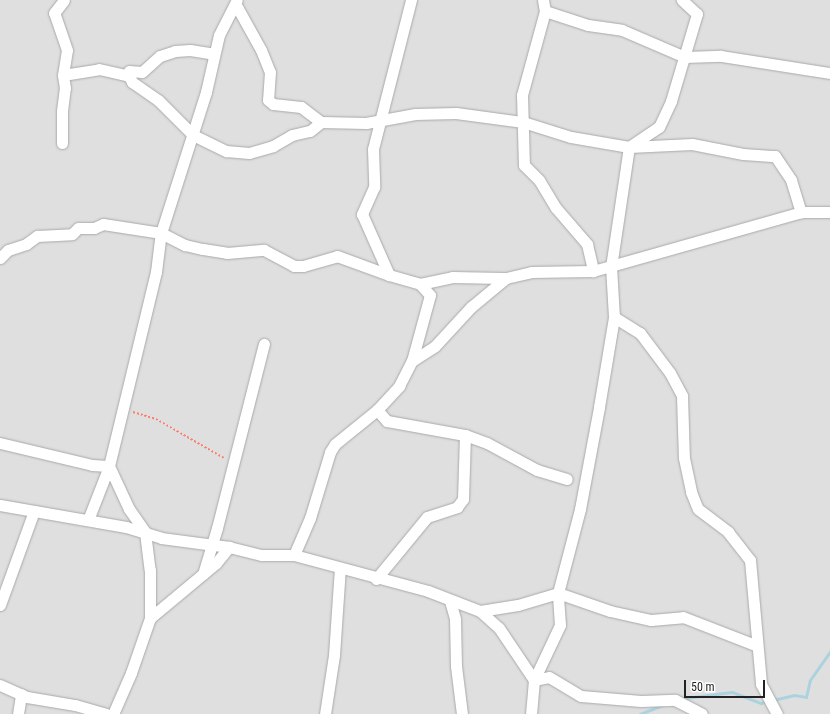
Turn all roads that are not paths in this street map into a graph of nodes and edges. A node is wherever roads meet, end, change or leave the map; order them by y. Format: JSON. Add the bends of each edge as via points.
{"nodes":[{"id":1,"x":64,"y":0,"type":"edge"},
{"id":2,"x":411,"y":0,"type":"edge"},
{"id":3,"x":543,"y":0,"type":"edge"},
{"id":4,"x":682,"y":0,"type":"edge"},
{"id":5,"x":236,"y":2,"type":"edge"},
{"id":6,"x":545,"y":11,"type":"junction"},
{"id":7,"x":214,"y":54,"type":"junction"},
{"id":8,"x":685,"y":57,"type":"junction"},
{"id":9,"x":128,"y":71,"type":"dead end"},
{"id":10,"x":830,"y":73,"type":"edge"},
{"id":11,"x":63,"y":75,"type":"junction"},
{"id":12,"x":381,"y":121,"type":"junction"},
{"id":13,"x":321,"y":122,"type":"junction"},
{"id":14,"x":523,"y":122,"type":"junction"},
{"id":15,"x":192,"y":135,"type":"junction"},
{"id":16,"x":62,"y":143,"type":"dead end"},
{"id":17,"x":629,"y":147,"type":"junction"},
{"id":18,"x":802,"y":212,"type":"junction"},
{"id":19,"x":830,"y":212,"type":"edge"},
{"id":20,"x":161,"y":233,"type":"junction"},
{"id":21,"x":0,"y":258,"type":"edge"},
{"id":22,"x":611,"y":267,"type":"junction"},
{"id":23,"x":593,"y":271,"type":"junction"},
{"id":24,"x":389,"y":275,"type":"junction"},
{"id":25,"x":506,"y":278,"type":"junction"},
{"id":26,"x":420,"y":284,"type":"junction"},
{"id":27,"x":614,"y":317,"type":"junction"},
{"id":28,"x":264,"y":344,"type":"dead end"},
{"id":29,"x":412,"y":361,"type":"junction"},
{"id":30,"x":377,"y":410,"type":"junction"},
{"id":31,"x":465,"y":435,"type":"junction"},
{"id":32,"x":0,"y":443,"type":"edge"},
{"id":33,"x":109,"y":466,"type":"junction"},
{"id":34,"x":568,"y":478,"type":"dead end"},
{"id":35,"x":0,"y":505,"type":"edge"},
{"id":36,"x":34,"y":511,"type":"junction"},
{"id":37,"x":88,"y":520,"type":"junction"},
{"id":38,"x":145,"y":532,"type":"junction"},
{"id":39,"x":212,"y":545,"type":"junction"},
{"id":40,"x":229,"y":547,"type":"junction"},
{"id":41,"x":294,"y":555,"type":"junction"},
{"id":42,"x":340,"y":568,"type":"junction"},
{"id":43,"x":203,"y":574,"type":"junction"},
{"id":44,"x":376,"y":579,"type":"junction"},
{"id":45,"x":558,"y":592,"type":"junction"},
{"id":46,"x":450,"y":601,"type":"junction"},
{"id":47,"x":0,"y":605,"type":"edge"},
{"id":48,"x":480,"y":611,"type":"junction"},
{"id":49,"x":150,"y":618,"type":"junction"},
{"id":50,"x":756,"y":645,"type":"junction"},
{"id":51,"x":534,"y":680,"type":"junction"},
{"id":52,"x":0,"y":685,"type":"edge"},
{"id":53,"x":20,"y":694,"type":"junction"},
{"id":54,"x":18,"y":714,"type":"edge"},
{"id":55,"x":106,"y":714,"type":"edge"},
{"id":56,"x":113,"y":714,"type":"edge"},
{"id":57,"x":325,"y":714,"type":"edge"},
{"id":58,"x":462,"y":714,"type":"edge"},
{"id":59,"x":531,"y":714,"type":"edge"},
{"id":60,"x":702,"y":714,"type":"edge"},
{"id":61,"x":778,"y":714,"type":"edge"}],
"edges":[{"from":1,"to":11,"type":"street","via":[[54,13],[67,50]]},
{"from":2,"to":12,"type":"street"},
{"from":3,"to":6,"type":"street"},
{"from":4,"to":8,"type":"street","via":[[697,14]]},
{"from":5,"to":7,"type":"street","via":[[219,35]]},
{"from":5,"to":13,"type":"street","via":[[270,72],[269,102],[301,107]]},
{"from":6,"to":8,"type":"street","via":[[588,25],[622,30]]},
{"from":6,"to":14,"type":"street","via":[[522,95]]},
{"from":7,"to":9,"type":"street","via":[[190,50],[175,51],[160,56],[142,72]]},
{"from":7,"to":15,"type":"street","via":[[206,92]]},
{"from":8,"to":10,"type":"street","via":[[721,56]]},
{"from":8,"to":17,"type":"street","via":[[659,128]]},
{"from":11,"to":15,"type":"street","via":[[99,69],[129,76],[132,82],[158,100]]},
{"from":11,"to":16,"type":"street","via":[[65,88]]},
{"from":12,"to":13,"type":"street"},
{"from":12,"to":14,"type":"street","via":[[414,114],[456,113]]},
{"from":12,"to":24,"type":"street","via":[[373,149],[374,187],[362,214]]},
{"from":13,"to":15,"type":"street","via":[[310,131],[292,135],[273,146],[249,152],[226,151]]},
{"from":14,"to":17,"type":"street","via":[[571,137]]},
{"from":14,"to":23,"type":"street","via":[[524,166],[539,180],[556,208],[587,244]]},
{"from":15,"to":20,"type":"street"},
{"from":17,"to":18,"type":"street","via":[[692,144],[743,154],[775,156],[791,180]]},
{"from":17,"to":22,"type":"street"},
{"from":18,"to":19,"type":"street"},
{"from":18,"to":22,"type":"street"},
{"from":20,"to":21,"type":"street","via":[[103,224],[94,228],[78,228],[72,234],[37,236],[26,244],[8,250]]},
{"from":20,"to":24,"type":"street","via":[[185,245],[203,249],[227,253],[271,252],[294,266],[303,266],[337,256]]},
{"from":20,"to":33,"type":"street","via":[[156,272]]},
{"from":22,"to":23,"type":"street"},
{"from":22,"to":27,"type":"street"},
{"from":23,"to":25,"type":"street","via":[[531,272]]},
{"from":24,"to":26,"type":"street"},
{"from":25,"to":26,"type":"street","via":[[452,276]]},
{"from":25,"to":29,"type":"street","via":[[471,307],[436,346]]},
{"from":26,"to":29,"type":"street","via":[[430,295]]},
{"from":27,"to":45,"type":"street","via":[[580,509]]},
{"from":27,"to":50,"type":"street","via":[[640,333],[670,373],[682,396],[684,458],[691,492],[698,509],[728,532],[750,560]]},
{"from":28,"to":39,"type":"street"},
{"from":29,"to":30,"type":"street","via":[[399,386]]},
{"from":30,"to":31,"type":"street","via":[[387,421]]},
{"from":30,"to":41,"type":"street","via":[[344,435],[330,452],[310,518]]},
{"from":31,"to":34,"type":"street","via":[[487,443],[537,470]]},
{"from":31,"to":44,"type":"street","via":[[463,499],[457,507],[427,517]]},
{"from":32,"to":33,"type":"street","via":[[92,465]]},
{"from":33,"to":37,"type":"street"},
{"from":33,"to":38,"type":"street","via":[[129,509]]},
{"from":35,"to":36,"type":"street"},
{"from":36,"to":37,"type":"street"},
{"from":36,"to":47,"type":"street"},
{"from":37,"to":38,"type":"street"},
{"from":38,"to":39,"type":"street","via":[[161,538]]},
{"from":38,"to":49,"type":"street","via":[[150,570]]},
{"from":39,"to":40,"type":"street"},
{"from":39,"to":43,"type":"street"},
{"from":40,"to":41,"type":"street","via":[[262,555]]},
{"from":40,"to":43,"type":"street"},
{"from":41,"to":42,"type":"street"},
{"from":42,"to":44,"type":"street"},
{"from":42,"to":57,"type":"street","via":[[334,655]]},
{"from":43,"to":49,"type":"street"},
{"from":44,"to":46,"type":"street","via":[[428,590]]},
{"from":45,"to":48,"type":"street","via":[[518,605]]},
{"from":45,"to":50,"type":"street","via":[[610,612],[651,620],[683,617]]},
{"from":45,"to":51,"type":"street","via":[[560,620],[557,633]]},
{"from":46,"to":48,"type":"street"},
{"from":46,"to":58,"type":"street","via":[[455,619],[456,666]]},
{"from":48,"to":51,"type":"street","via":[[500,628]]},
{"from":49,"to":56,"type":"street","via":[[131,673]]},
{"from":50,"to":61,"type":"street","via":[[761,684]]},
{"from":51,"to":59,"type":"street"},
{"from":51,"to":60,"type":"street","via":[[549,677],[581,696],[641,701],[675,700]]},
{"from":52,"to":53,"type":"street"},
{"from":53,"to":54,"type":"street"},
{"from":53,"to":55,"type":"street"}]}
